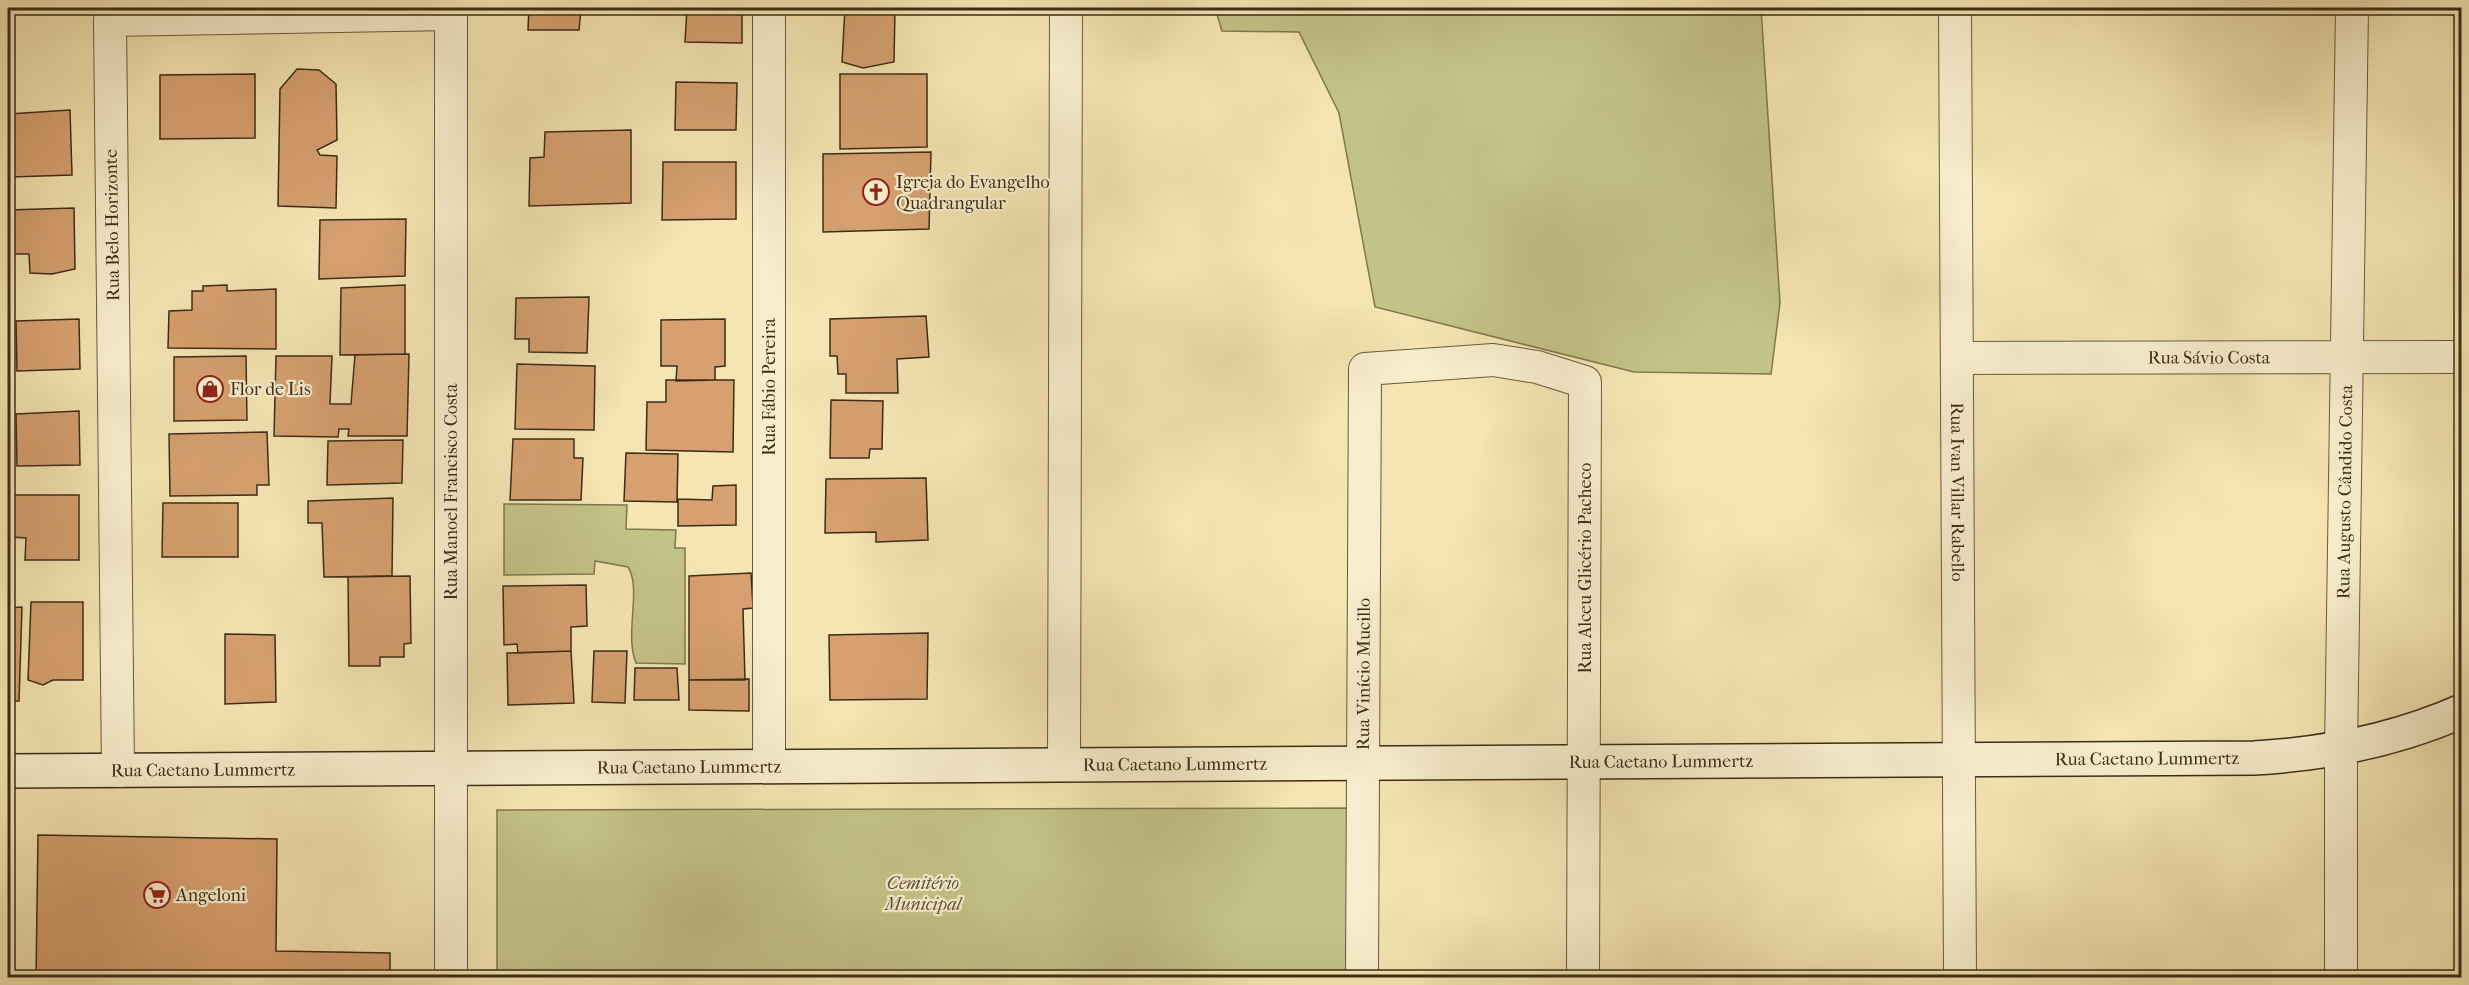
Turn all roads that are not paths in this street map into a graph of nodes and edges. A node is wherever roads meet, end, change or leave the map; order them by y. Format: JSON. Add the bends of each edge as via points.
{"nodes":[{"id":1,"x":769,"y":8,"type":"edge"},
{"id":2,"x":1066,"y":8,"type":"edge"},
{"id":3,"x":1955,"y":8,"type":"edge"},
{"id":4,"x":2352,"y":8,"type":"edge"},
{"id":5,"x":451,"y":11,"type":"edge"},
{"id":6,"x":2347,"y":357,"type":"junction"},
{"id":7,"x":2462,"y":357,"type":"edge"},
{"id":8,"x":1957,"y":358,"type":"junction"},
{"id":9,"x":1365,"y":369,"type":"joint"},
{"id":10,"x":2462,"y":711,"type":"edge"},
{"id":11,"x":2341,"y":750,"type":"junction"},
{"id":12,"x":1959,"y":760,"type":"junction"},
{"id":13,"x":1584,"y":762,"type":"junction"},
{"id":14,"x":1363,"y":763,"type":"junction"},
{"id":15,"x":1064,"y":765,"type":"junction"},
{"id":16,"x":769,"y":767,"type":"junction"},
{"id":17,"x":451,"y":769,"type":"junction"},
{"id":18,"x":8,"y":771,"type":"edge"},
{"id":19,"x":118,"y":771,"type":"junction"},
{"id":20,"x":451,"y":978,"type":"edge"},
{"id":21,"x":1362,"y":978,"type":"edge"},
{"id":22,"x":1583,"y":978,"type":"edge"},
{"id":23,"x":1960,"y":978,"type":"edge"},
{"id":24,"x":2341,"y":978,"type":"edge"}],
"edges":[{"from":1,"to":16,"type":"street","name":"Rua Fábio Pereira"},
{"from":2,"to":15,"type":"street"},
{"from":3,"to":8,"type":"street","name":"Rua Ivan Villar Rabello"},
{"from":4,"to":6,"type":"street","name":"Rua Augusto Cândido Costa"},
{"from":5,"to":17,"type":"street","name":"Rua Manoel Francisco Costa"},
{"from":5,"to":19,"type":"street","name":"Rua Belo Horizonte","via":[[110,20]]},
{"from":6,"to":7,"type":"street","name":"Rua Sávio Costa"},
{"from":6,"to":8,"type":"street","name":"Rua Sávio Costa"},
{"from":6,"to":11,"type":"street","name":"Rua Augusto Cândido Costa"},
{"from":8,"to":12,"type":"street","name":"Rua Ivan Villar Rabello"},
{"from":9,"to":13,"type":"street","name":"Rua Alceu Glicério Pacheco","via":[[1493,360],[1537,367],[1585,382]]},
{"from":9,"to":14,"type":"street","name":"Rua Vinício Mucillo"},
{"from":10,"to":11,"type":"street","name":"Rua Caetano Lummertz"},
{"from":11,"to":12,"type":"street","name":"Rua Caetano Lummertz","via":[[2254,758]]},
{"from":11,"to":24,"type":"street","name":"Rua Augusto Cândido Costa"},
{"from":12,"to":13,"type":"street","name":"Rua Caetano Lummertz"},
{"from":12,"to":23,"type":"street","name":"Rua Ivan Villar Rabello"},
{"from":13,"to":14,"type":"street","name":"Rua Caetano Lummertz"},
{"from":13,"to":22,"type":"street","name":"Rua Alceu Glicério Pacheco"},
{"from":14,"to":15,"type":"street","name":"Rua Caetano Lummertz"},
{"from":14,"to":21,"type":"street","name":"Rua Vinício Mucillo"},
{"from":15,"to":16,"type":"street","name":"Rua Caetano Lummertz"},
{"from":16,"to":17,"type":"street","name":"Rua Caetano Lummertz"},
{"from":17,"to":19,"type":"street","name":"Rua Caetano Lummertz"},
{"from":17,"to":20,"type":"street","name":"Rua Manoel Francisco Costa"},
{"from":18,"to":19,"type":"street","name":"Rua Caetano Lummertz"}]}
